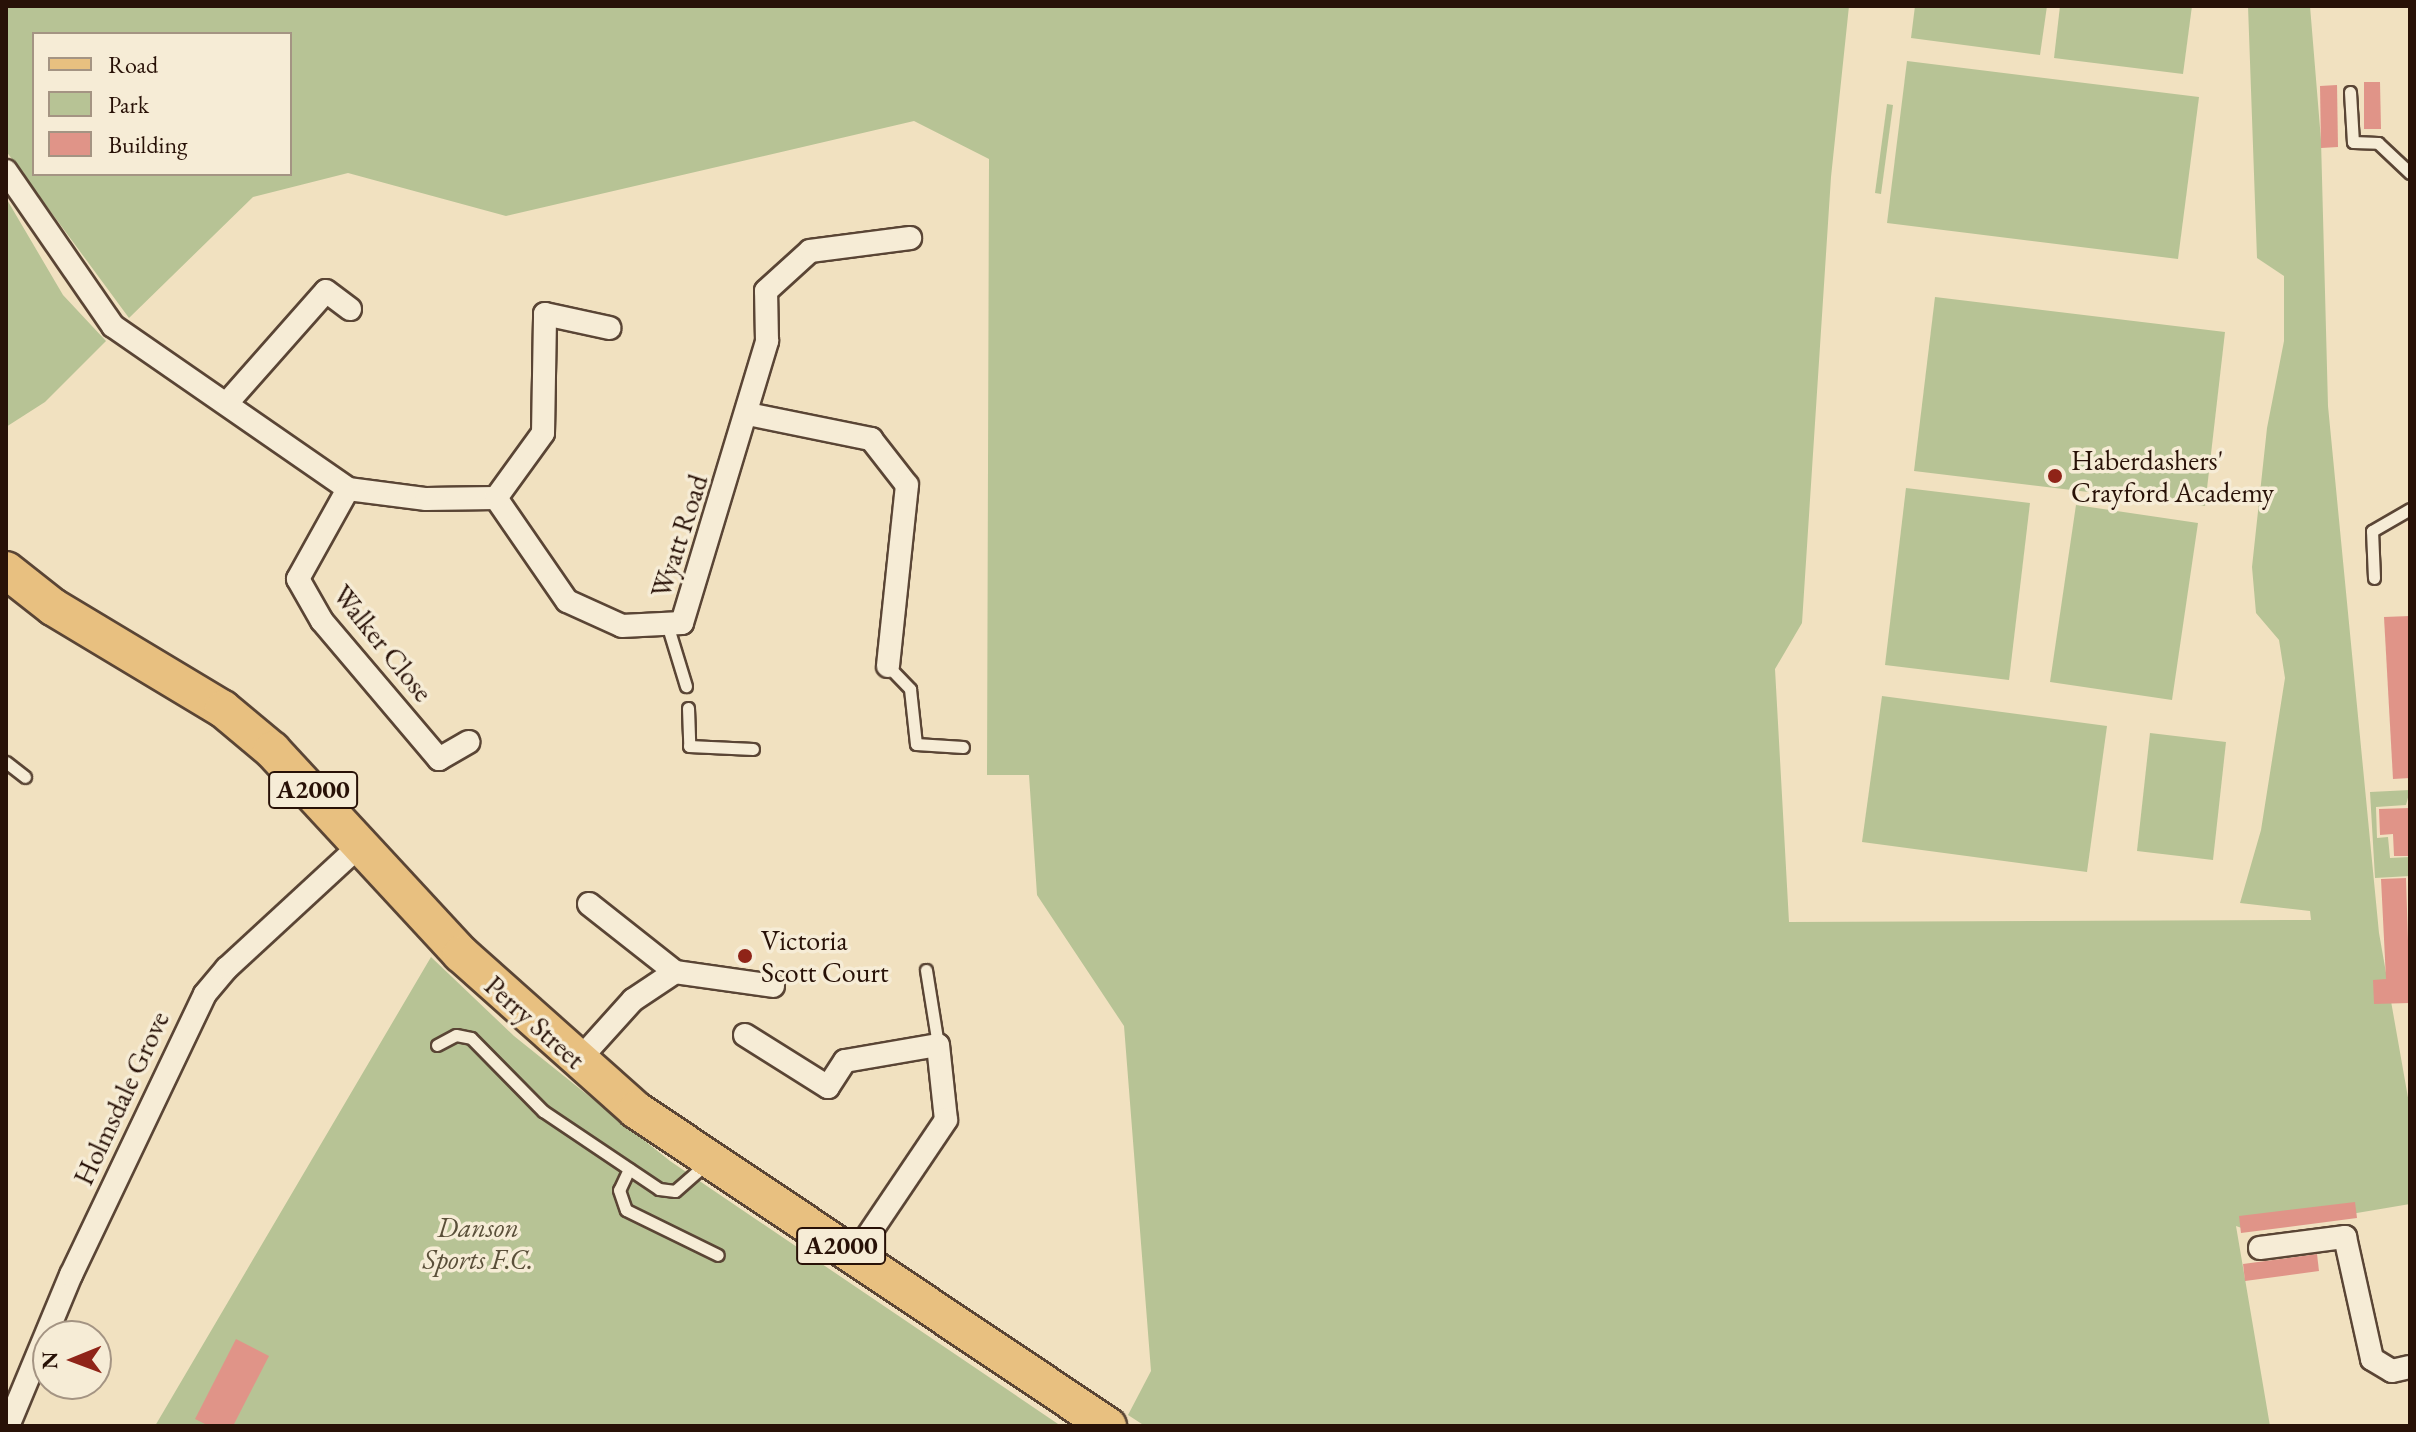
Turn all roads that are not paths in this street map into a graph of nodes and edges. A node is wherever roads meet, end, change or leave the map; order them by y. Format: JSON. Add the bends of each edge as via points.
{"nodes":[{"id":1,"x":2350,"y":92,"type":"dead end"},
{"id":2,"x":6,"y":171,"type":"edge"},
{"id":3,"x":2410,"y":173,"type":"edge"},
{"id":4,"x":910,"y":238,"type":"dead end"},
{"id":5,"x":350,"y":309,"type":"dead end"},
{"id":6,"x":610,"y":328,"type":"dead end"},
{"id":7,"x":227,"y":403,"type":"junction"},
{"id":8,"x":748,"y":414,"type":"junction"},
{"id":9,"x":348,"y":489,"type":"junction"},
{"id":10,"x":496,"y":498,"type":"junction"},
{"id":11,"x":2410,"y":509,"type":"edge"},
{"id":12,"x":6,"y":570,"type":"edge"},
{"id":13,"x":2374,"y":578,"type":"dead end"},
{"id":14,"x":667,"y":624,"type":"junction"},
{"id":15,"x":888,"y":666,"type":"joint"},
{"id":16,"x":686,"y":686,"type":"dead end"},
{"id":17,"x":688,"y":708,"type":"dead end"},
{"id":18,"x":468,"y":742,"type":"dead end"},
{"id":19,"x":963,"y":747,"type":"dead end"},
{"id":20,"x":753,"y":749,"type":"dead end"},
{"id":21,"x":6,"y":762,"type":"edge"},
{"id":22,"x":25,"y":777,"type":"dead end"},
{"id":23,"x":359,"y":846,"type":"junction"},
{"id":24,"x":589,"y":904,"type":"dead end"},
{"id":25,"x":926,"y":970,"type":"dead end"},
{"id":26,"x":675,"y":972,"type":"junction"},
{"id":27,"x":773,"y":986,"type":"dead end"},
{"id":28,"x":745,"y":1035,"type":"dead end"},
{"id":29,"x":437,"y":1045,"type":"dead end"},
{"id":30,"x":938,"y":1045,"type":"junction"},
{"id":31,"x":578,"y":1061,"type":"junction"},
{"id":32,"x":708,"y":1161,"type":"junction"},
{"id":33,"x":629,"y":1169,"type":"junction"},
{"id":34,"x":2260,"y":1248,"type":"dead end"},
{"id":35,"x":718,"y":1255,"type":"dead end"},
{"id":36,"x":855,"y":1255,"type":"junction"},
{"id":37,"x":2410,"y":1367,"type":"edge"},
{"id":38,"x":8,"y":1426,"type":"edge"},
{"id":39,"x":1108,"y":1426,"type":"edge"}],
"edges":[{"from":1,"to":3,"type":"lane","via":[[2353,142],[2378,143]]},
{"from":2,"to":7,"type":"street","via":[[113,326]]},
{"from":4,"to":8,"type":"street","name":"Wyatt Road","via":[[810,251],[766,291],[767,341]]},
{"from":5,"to":7,"type":"street","via":[[326,291]]},
{"from":6,"to":10,"type":"street","via":[[545,314],[543,433]]},
{"from":7,"to":9,"type":"street"},
{"from":8,"to":14,"type":"street","name":"Wyatt Road","via":[[682,623]]},
{"from":8,"to":15,"type":"street","via":[[871,439],[907,485]]},
{"from":9,"to":10,"type":"street","via":[[426,499]]},
{"from":9,"to":18,"type":"street","name":"Walker Close","via":[[298,579],[322,621],[439,759]]},
{"from":10,"to":14,"type":"street","name":"Wyatt Road","via":[[567,601],[622,626]]},
{"from":11,"to":13,"type":"lane","via":[[2372,531]]},
{"from":12,"to":23,"type":"main road","name":"Perry Street","number":"A2000","via":[[66,616],[223,709],[308,784]]},
{"from":14,"to":16,"type":"lane"},
{"from":15,"to":19,"type":"lane","via":[[910,689],[916,744]]},
{"from":17,"to":20,"type":"lane","via":[[689,746]]},
{"from":21,"to":22,"type":"lane"},
{"from":23,"to":31,"type":"main road","name":"Perry Street","number":"A2000","via":[[461,954]]},
{"from":23,"to":38,"type":"street","name":"Holmsdale Grove","via":[[205,994],[71,1275]]},
{"from":24,"to":26,"type":"street"},
{"from":25,"to":30,"type":"lane"},
{"from":26,"to":27,"type":"street"},
{"from":26,"to":31,"type":"street","via":[[633,1000]]},
{"from":28,"to":30,"type":"street","via":[[828,1087],[845,1061]]},
{"from":29,"to":33,"type":"lane","via":[[456,1035],[471,1038],[543,1111]]},
{"from":30,"to":36,"type":"street","via":[[946,1120]]},
{"from":31,"to":32,"type":"main road","name":"Perry Street","number":"A2000"},
{"from":32,"to":33,"type":"lane","via":[[675,1191],[659,1189]]},
{"from":32,"to":36,"type":"main road","name":"Perry Street","number":"A2000"},
{"from":33,"to":35,"type":"lane","via":[[619,1190],[626,1210]]},
{"from":34,"to":37,"type":"street","via":[[2345,1237],[2372,1359],[2392,1371]]},
{"from":36,"to":39,"type":"main road","name":"Perry Street","number":"A2000"}]}
